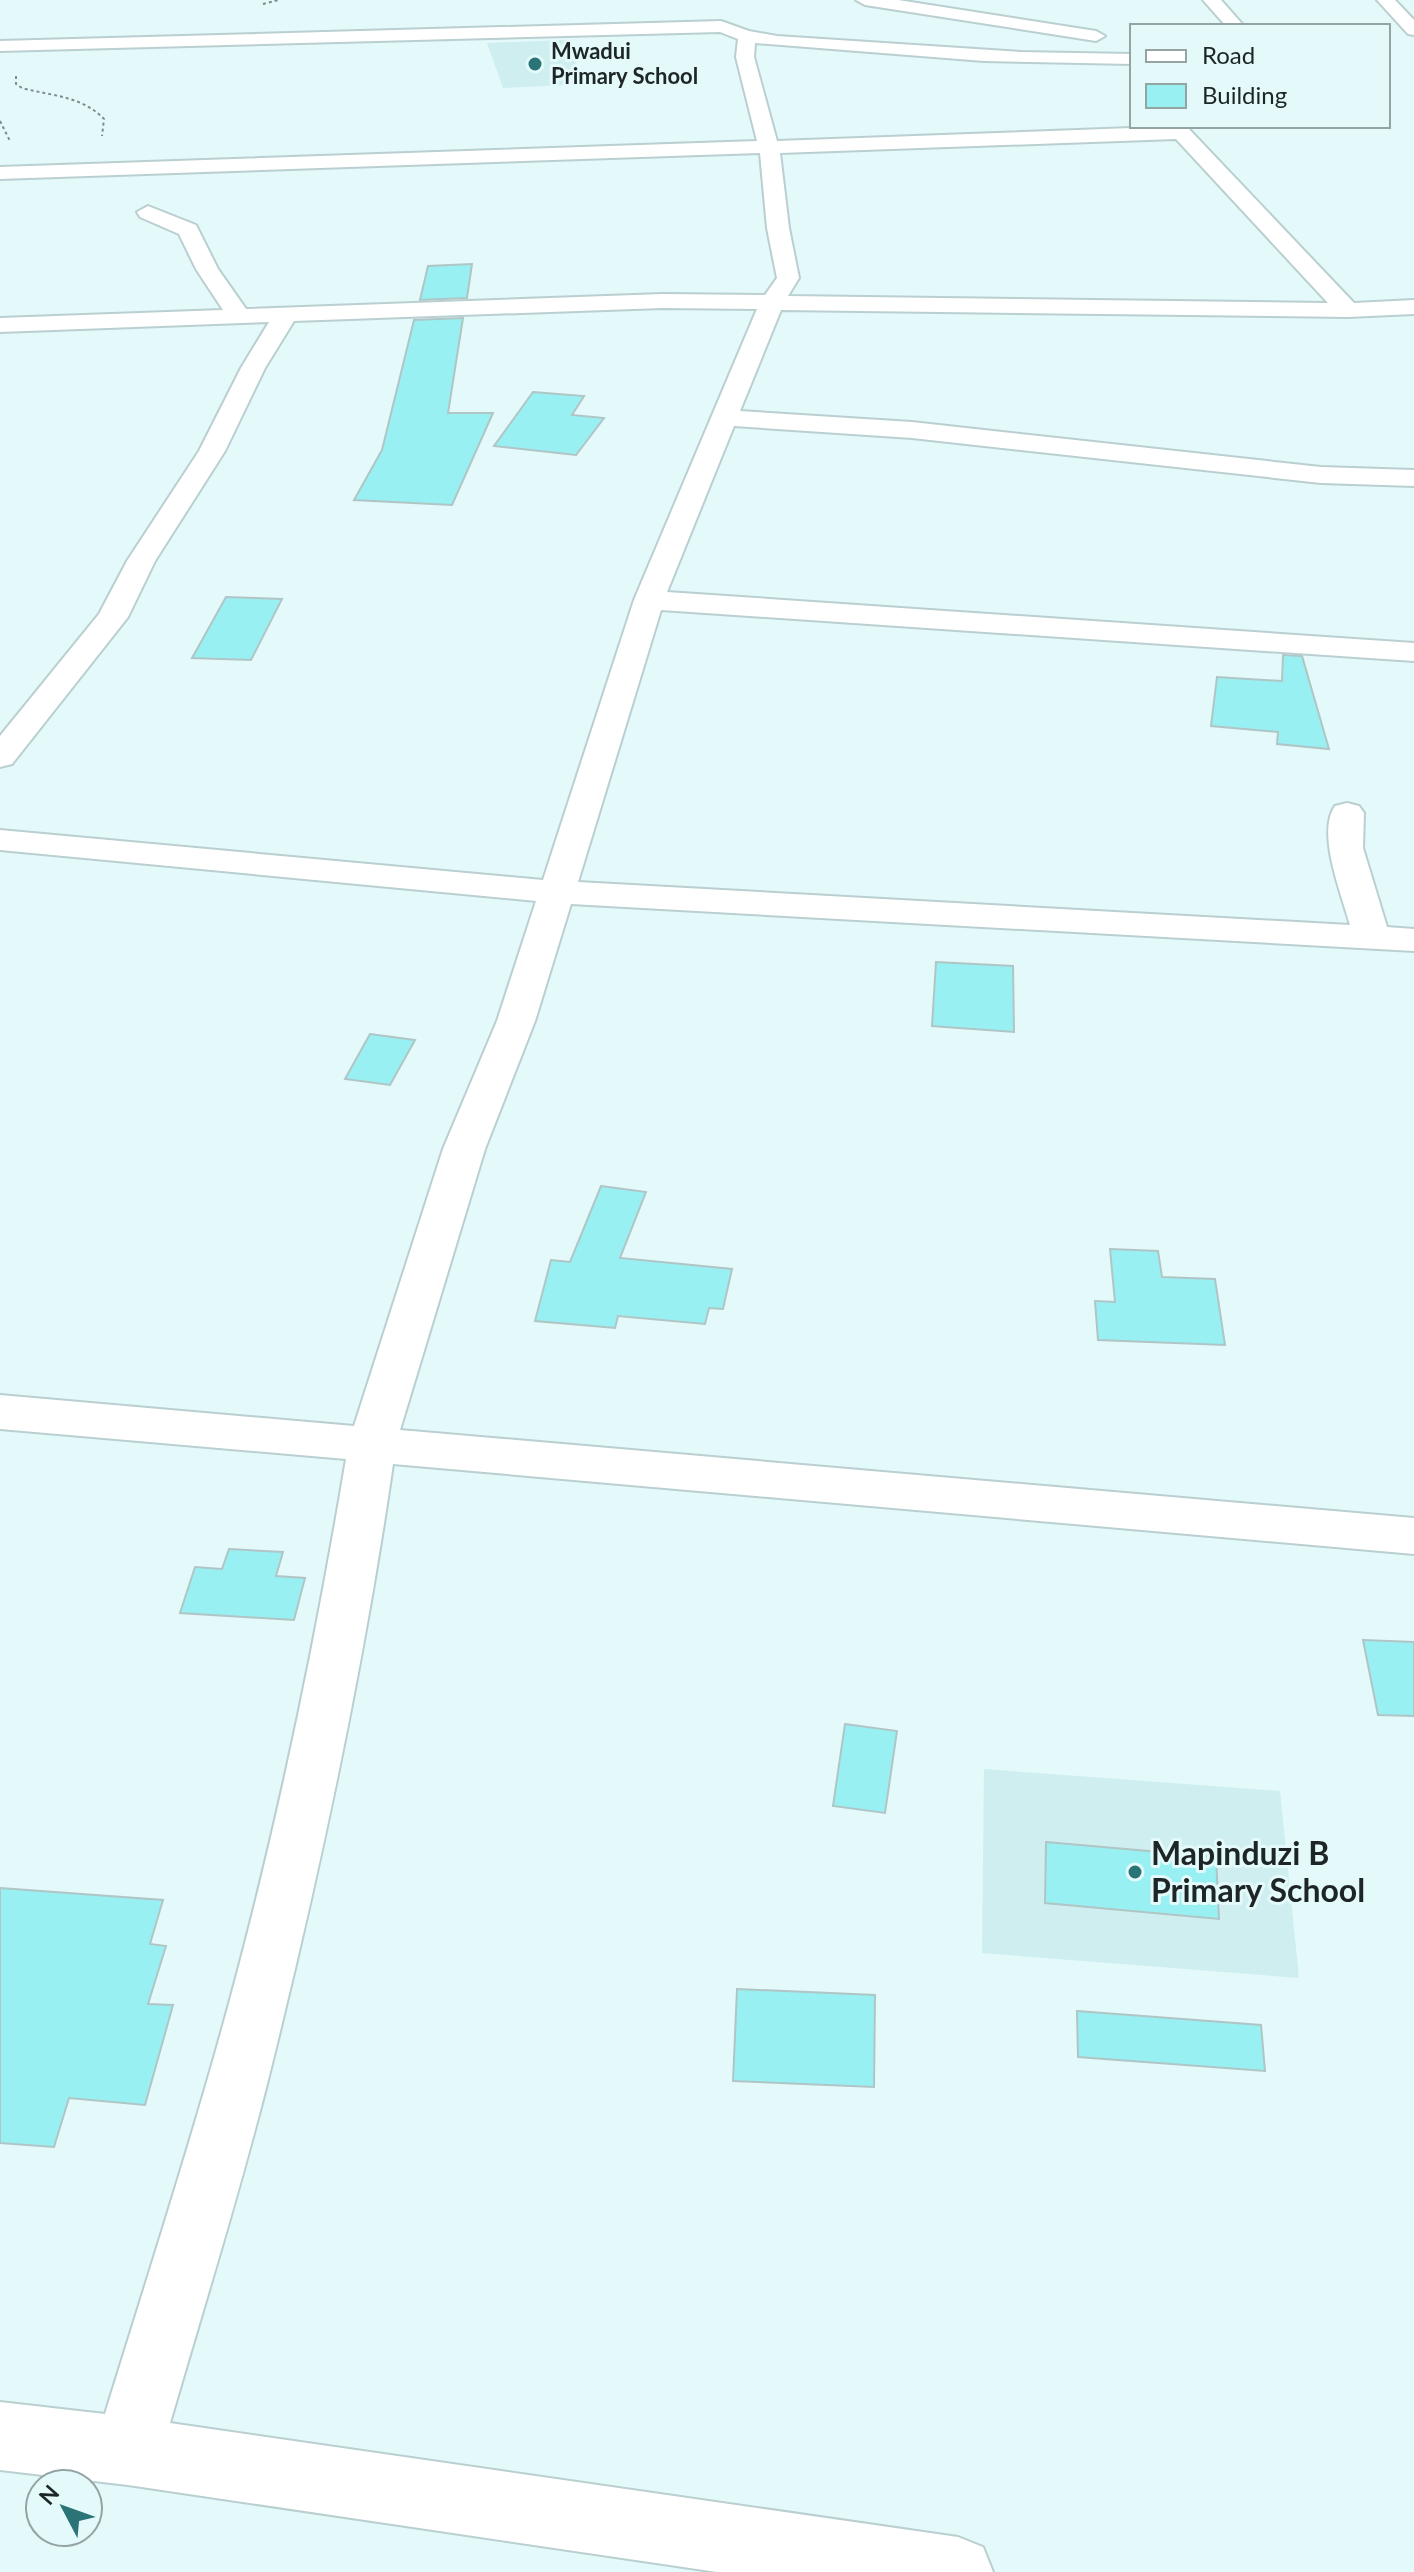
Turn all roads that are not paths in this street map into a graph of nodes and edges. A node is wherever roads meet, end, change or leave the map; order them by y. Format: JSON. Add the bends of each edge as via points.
{"nodes":[{"id":1,"x":865,"y":0,"type":"edge"},
{"id":2,"x":1212,"y":0,"type":"edge"},
{"id":3,"x":1386,"y":0,"type":"edge"},
{"id":4,"x":688,"y":6,"type":"dead end"},
{"id":5,"x":1233,"y":24,"type":"edge"},
{"id":6,"x":724,"y":27,"type":"junction"},
{"id":7,"x":1414,"y":30,"type":"edge"},
{"id":8,"x":747,"y":36,"type":"junction"},
{"id":9,"x":1118,"y":39,"type":"dead end"},
{"id":10,"x":1414,"y":43,"type":"edge"},
{"id":11,"x":0,"y":46,"type":"edge"},
{"id":12,"x":1414,"y":50,"type":"edge"},
{"id":13,"x":1123,"y":59,"type":"edge"},
{"id":14,"x":1178,"y":130,"type":"edge"},
{"id":15,"x":769,"y":147,"type":"junction"},
{"id":16,"x":0,"y":173,"type":"edge"},
{"id":17,"x":148,"y":212,"type":"dead end"},
{"id":18,"x":772,"y":302,"type":"junction"},
{"id":19,"x":1414,"y":307,"type":"edge"},
{"id":20,"x":1348,"y":310,"type":"junction"},
{"id":21,"x":285,"y":316,"type":"junction"},
{"id":22,"x":240,"y":317,"type":"junction"},
{"id":23,"x":0,"y":325,"type":"edge"},
{"id":24,"x":723,"y":418,"type":"junction"},
{"id":25,"x":1414,"y":478,"type":"edge"},
{"id":26,"x":649,"y":600,"type":"junction"},
{"id":27,"x":1414,"y":652,"type":"edge"},
{"id":28,"x":0,"y":757,"type":"edge"},
{"id":29,"x":1347,"y":813,"type":"dead end"},
{"id":30,"x":0,"y":840,"type":"edge"},
{"id":31,"x":557,"y":892,"type":"junction"},
{"id":32,"x":1372,"y":937,"type":"junction"},
{"id":33,"x":1414,"y":940,"type":"edge"},
{"id":34,"x":0,"y":1412,"type":"edge"},
{"id":35,"x":372,"y":1444,"type":"junction"},
{"id":36,"x":1414,"y":1536,"type":"edge"},
{"id":37,"x":0,"y":2436,"type":"edge"},
{"id":38,"x":128,"y":2451,"type":"junction"},
{"id":39,"x":958,"y":2572,"type":"edge"}],
"edges":[{"from":1,"to":9,"type":"street"},
{"from":2,"to":5,"type":"street"},
{"from":3,"to":7,"type":"street"},
{"from":4,"to":6,"type":"street"},
{"from":6,"to":8,"type":"street"},
{"from":6,"to":11,"type":"street"},
{"from":8,"to":13,"type":"street","via":[[945,53]]},
{"from":8,"to":15,"type":"street","via":[[745,57]]},
{"from":10,"to":12,"type":"street","via":[[1403,44]]},
{"from":14,"to":15,"type":"street"},
{"from":14,"to":20,"type":"street"},
{"from":15,"to":16,"type":"street"},
{"from":15,"to":18,"type":"street","via":[[788,278]]},
{"from":17,"to":22,"type":"street","via":[[188,230]]},
{"from":18,"to":20,"type":"street"},
{"from":18,"to":21,"type":"street","via":[[562,303]]},
{"from":18,"to":24,"type":"street"},
{"from":19,"to":20,"type":"street"},
{"from":21,"to":22,"type":"street"},
{"from":21,"to":28,"type":"street","via":[[113,617]]},
{"from":22,"to":23,"type":"street"},
{"from":24,"to":25,"type":"street","via":[[912,430],[1321,475]]},
{"from":24,"to":26,"type":"street"},
{"from":26,"to":27,"type":"street"},
{"from":26,"to":31,"type":"street"},
{"from":29,"to":32,"type":"street","via":[[1346,848]]},
{"from":30,"to":31,"type":"street"},
{"from":31,"to":32,"type":"street"},
{"from":31,"to":35,"type":"street","via":[[516,1021],[464,1149]]},
{"from":32,"to":33,"type":"street"},
{"from":34,"to":35,"type":"street"},
{"from":35,"to":36,"type":"street"},
{"from":35,"to":38,"type":"street","via":[[295,1853],[237,2083]]},
{"from":37,"to":38,"type":"street"},
{"from":38,"to":39,"type":"street"}]}
